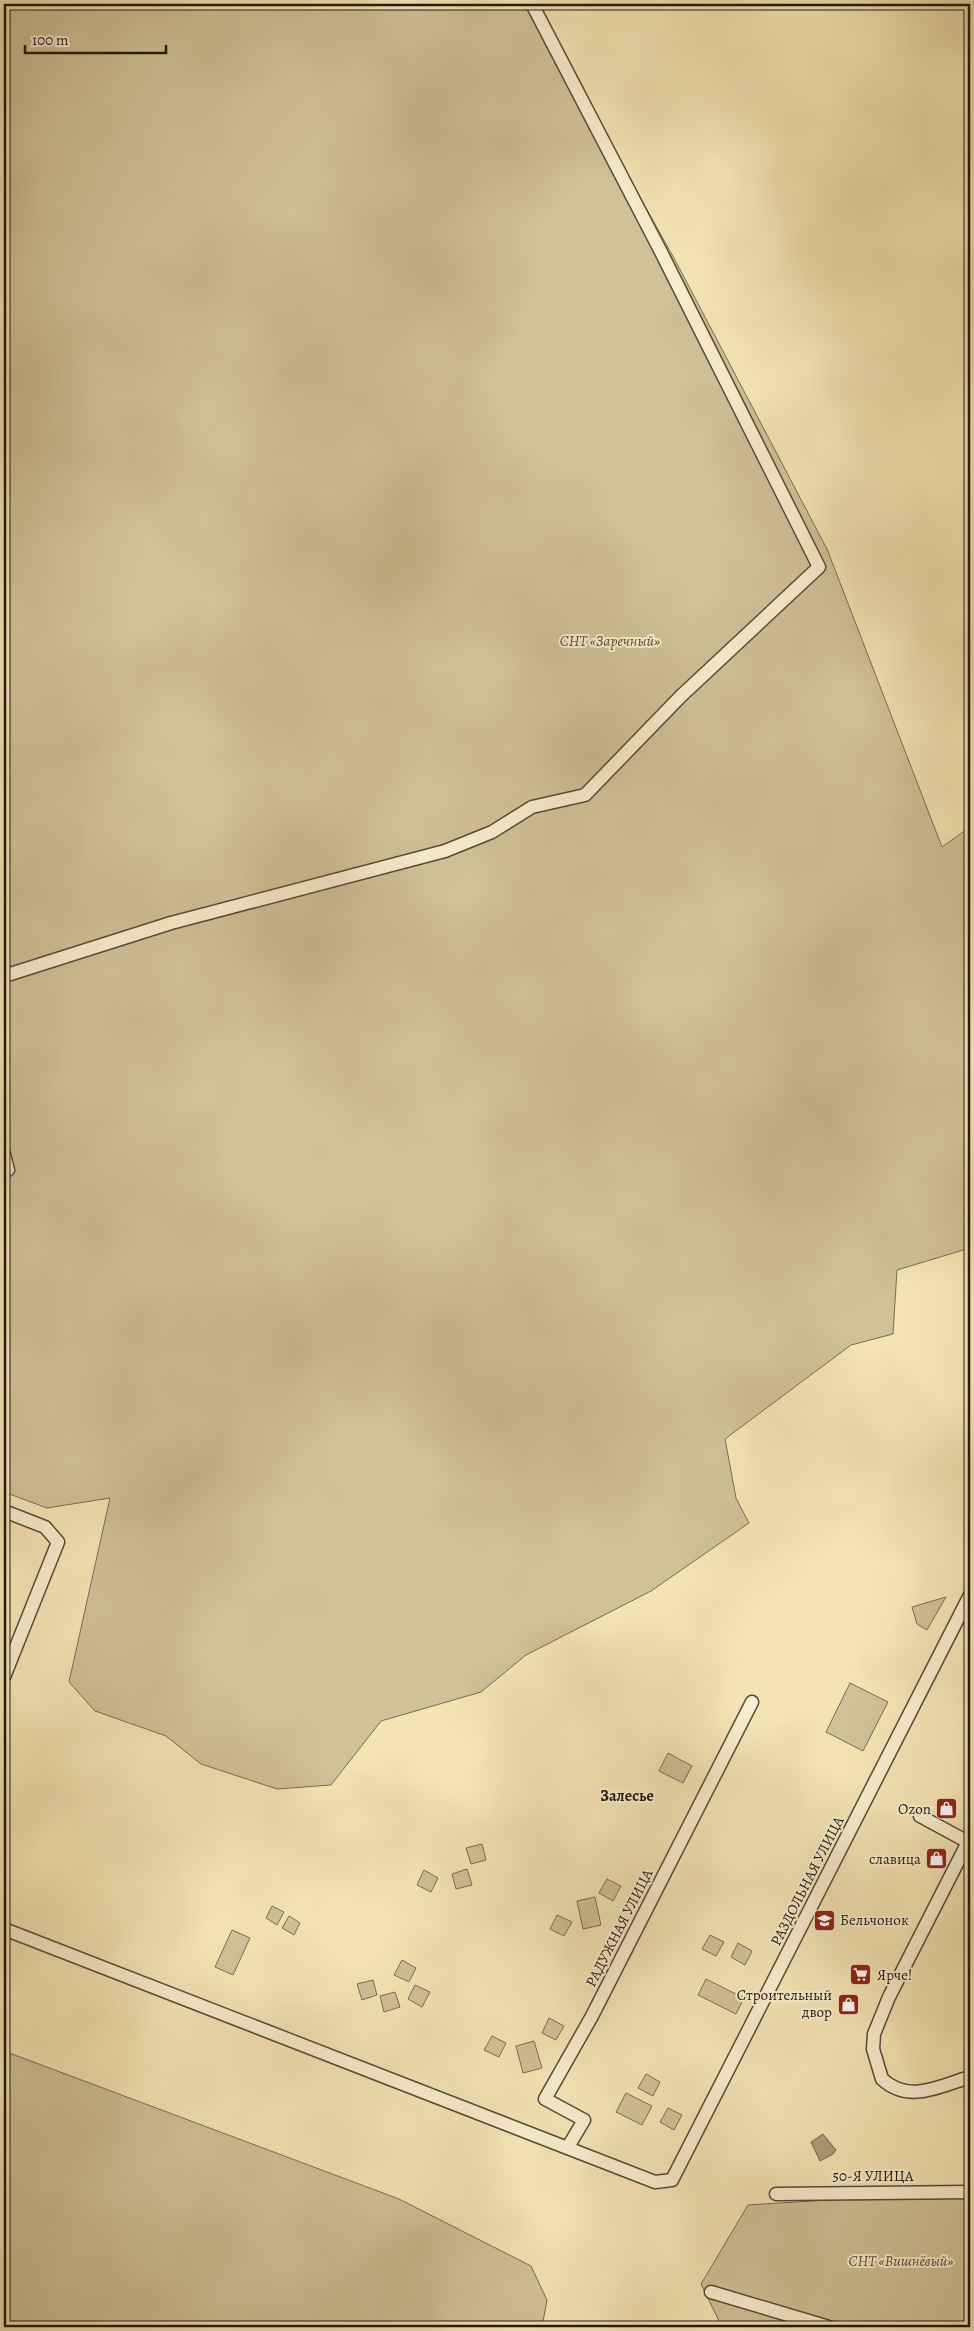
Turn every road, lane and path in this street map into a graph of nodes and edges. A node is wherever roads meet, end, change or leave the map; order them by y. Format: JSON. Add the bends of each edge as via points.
{"nodes":[{"id":1,"x":532,"y":4,"type":"edge"},
{"id":2,"x":4,"y":976,"type":"edge"},
{"id":3,"x":4,"y":1154,"type":"edge"},
{"id":4,"x":8,"y":1170,"type":"dead end"},
{"id":5,"x":4,"y":1511,"type":"edge"},
{"id":6,"x":970,"y":1595,"type":"edge"},
{"id":7,"x":4,"y":1677,"type":"edge"},
{"id":8,"x":752,"y":1702,"type":"dead end"},
{"id":9,"x":920,"y":1816,"type":"dead end"},
{"id":10,"x":969,"y":1840,"type":"edge"},
{"id":11,"x":4,"y":1929,"type":"edge"},
{"id":12,"x":970,"y":2077,"type":"edge"},
{"id":13,"x":568,"y":2147,"type":"junction"},
{"id":14,"x":970,"y":2192,"type":"edge"},
{"id":15,"x":776,"y":2194,"type":"dead end"},
{"id":16,"x":711,"y":2292,"type":"dead end"},
{"id":17,"x":830,"y":2327,"type":"edge"}],
"edges":[{"from":1,"to":2,"type":"street","via":[[660,250],[819,568],[681,696],[585,796],[532,807],[492,832],[445,851],[171,923]]},
{"from":3,"to":4,"type":"street"},
{"from":5,"to":7,"type":"street","via":[[45,1526],[58,1542]]},
{"from":6,"to":13,"type":"street","name":"РАЗДОЛЬНАЯ УЛИЦА","via":[[672,2180],[655,2182]]},
{"from":8,"to":13,"type":"street","name":"РАДУЖНАЯ УЛИЦА","via":[[592,2016],[545,2099],[584,2120]]},
{"from":9,"to":10,"type":"street"},
{"from":10,"to":12,"type":"street","via":[[889,1997],[874,2034],[873,2049],[882,2079],[900,2091],[914,2093]]},
{"from":11,"to":13,"type":"street"},
{"from":14,"to":15,"type":"street","name":"50-Я УЛИЦА"},
{"from":16,"to":17,"type":"street"}]}
